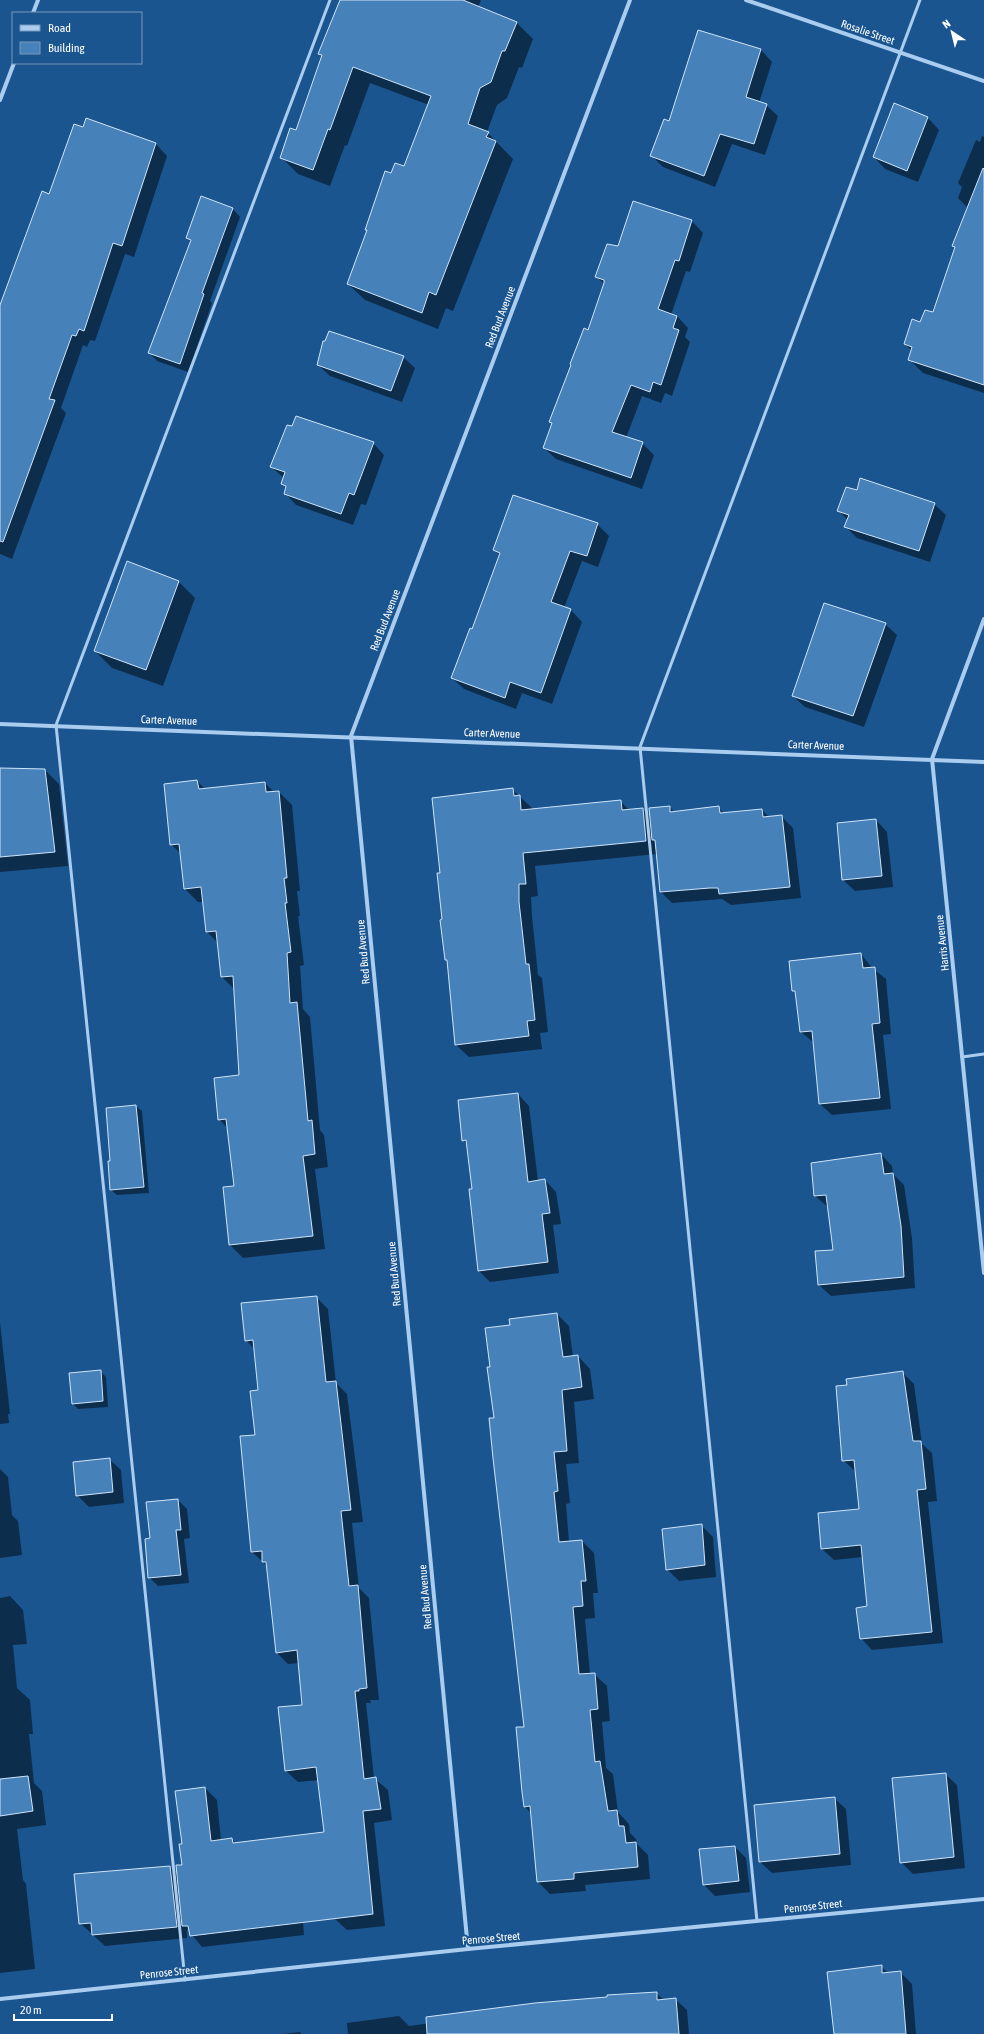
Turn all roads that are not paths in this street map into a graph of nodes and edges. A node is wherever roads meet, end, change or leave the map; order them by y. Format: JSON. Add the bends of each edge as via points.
{"nodes":[{"id":1,"x":38,"y":0,"type":"edge"},
{"id":2,"x":330,"y":0,"type":"edge"},
{"id":3,"x":630,"y":0,"type":"edge"},
{"id":4,"x":746,"y":0,"type":"edge"},
{"id":5,"x":920,"y":0,"type":"edge"},
{"id":6,"x":33,"y":12,"type":"edge"},
{"id":7,"x":900,"y":52,"type":"junction"},
{"id":8,"x":14,"y":64,"type":"edge"},
{"id":9,"x":984,"y":81,"type":"edge"},
{"id":10,"x":0,"y":100,"type":"edge"},
{"id":11,"x":984,"y":619,"type":"edge"},
{"id":12,"x":0,"y":724,"type":"edge"},
{"id":13,"x":56,"y":726,"type":"junction"},
{"id":14,"x":351,"y":736,"type":"junction"},
{"id":15,"x":640,"y":747,"type":"junction"},
{"id":16,"x":932,"y":758,"type":"junction"},
{"id":17,"x":984,"y":762,"type":"edge"},
{"id":18,"x":984,"y":1054,"type":"edge"},
{"id":19,"x":962,"y":1057,"type":"junction"},
{"id":20,"x":984,"y":1273,"type":"edge"},
{"id":21,"x":984,"y":1899,"type":"edge"},
{"id":22,"x":757,"y":1921,"type":"junction"},
{"id":23,"x":468,"y":1949,"type":"junction"},
{"id":24,"x":185,"y":1980,"type":"junction"},
{"id":25,"x":0,"y":2000,"type":"edge"}],
"edges":[{"from":1,"to":6,"type":"street"},
{"from":2,"to":13,"type":"lane"},
{"from":3,"to":14,"type":"street","name":"Red Bud Avenue"},
{"from":4,"to":7,"type":"street","name":"Rosalie Street"},
{"from":5,"to":7,"type":"lane"},
{"from":7,"to":9,"type":"street","name":"Rosalie Street"},
{"from":7,"to":15,"type":"lane"},
{"from":8,"to":10,"type":"street"},
{"from":11,"to":16,"type":"street","name":"Harris Avenue"},
{"from":12,"to":13,"type":"street","name":"Carter Avenue"},
{"from":13,"to":14,"type":"street","name":"Carter Avenue"},
{"from":13,"to":24,"type":"lane"},
{"from":14,"to":15,"type":"street","name":"Carter Avenue"},
{"from":14,"to":23,"type":"street","name":"Red Bud Avenue"},
{"from":15,"to":16,"type":"street","name":"Carter Avenue"},
{"from":15,"to":22,"type":"lane"},
{"from":16,"to":17,"type":"street","name":"Carter Avenue"},
{"from":16,"to":19,"type":"street","name":"Harris Avenue"},
{"from":18,"to":19,"type":"lane"},
{"from":19,"to":20,"type":"street","name":"Harris Avenue"},
{"from":21,"to":22,"type":"street","name":"Penrose Street"},
{"from":22,"to":23,"type":"street","name":"Penrose Street"},
{"from":23,"to":24,"type":"street","name":"Penrose Street"},
{"from":24,"to":25,"type":"street","name":"Penrose Street"}]}
